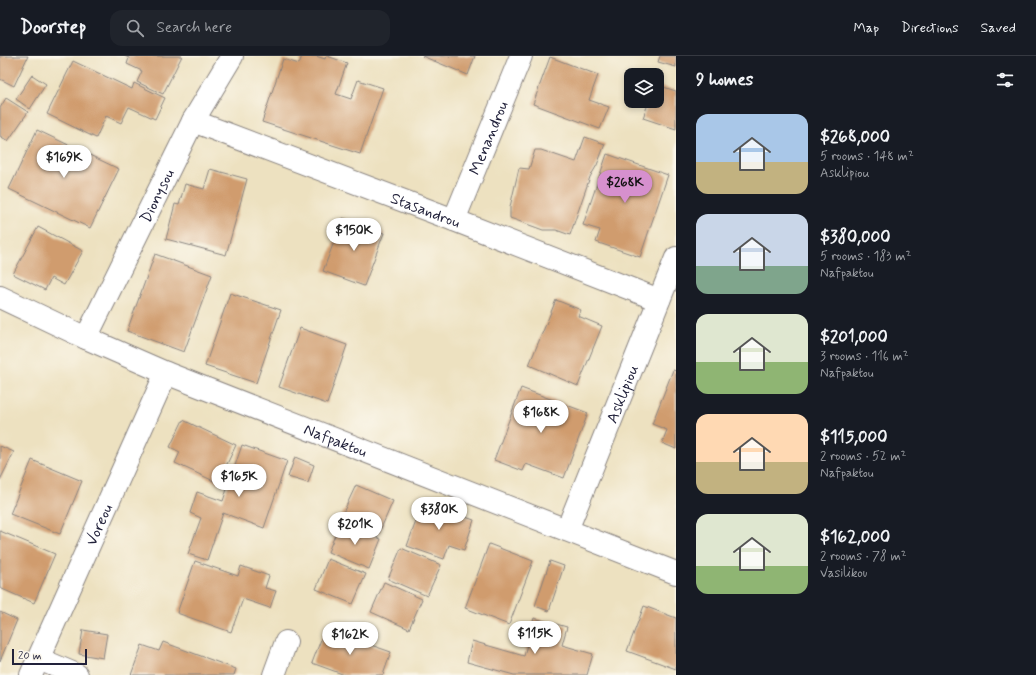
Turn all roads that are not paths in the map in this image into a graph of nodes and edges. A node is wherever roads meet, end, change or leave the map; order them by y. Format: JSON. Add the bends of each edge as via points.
{"nodes":[{"id":1,"x":232,"y":56,"type":"edge"},
{"id":2,"x":521,"y":56,"type":"edge"},
{"id":3,"x":193,"y":120,"type":"junction"},
{"id":4,"x":454,"y":220,"type":"junction"},
{"id":5,"x":676,"y":258,"type":"edge"},
{"id":6,"x":0,"y":297,"type":"edge"},
{"id":7,"x":659,"y":300,"type":"junction"},
{"id":8,"x":86,"y":338,"type":"junction"},
{"id":9,"x":166,"y":373,"type":"junction"},
{"id":10,"x":567,"y":530,"type":"junction"},
{"id":11,"x":676,"y":573,"type":"edge"},
{"id":12,"x":286,"y":642,"type":"dead end"},
{"id":13,"x":35,"y":667,"type":"edge"},
{"id":14,"x":77,"y":675,"type":"edge"},
{"id":15,"x":274,"y":675,"type":"edge"}],
"edges":[{"from":1,"to":3,"type":"street","name":"Dionysou"},
{"from":2,"to":4,"type":"street","name":"Menandrou"},
{"from":3,"to":4,"type":"street","name":"Stasandrou"},
{"from":3,"to":8,"type":"street","name":"Dionysou"},
{"from":4,"to":7,"type":"street","name":"Stasandrou"},
{"from":5,"to":7,"type":"street","name":"Asklipiou"},
{"from":6,"to":8,"type":"street","name":"Nafpaktou"},
{"from":7,"to":10,"type":"street","name":"Asklipiou"},
{"from":8,"to":9,"type":"street","name":"Nafpaktou"},
{"from":9,"to":10,"type":"street","name":"Nafpaktou"},
{"from":9,"to":13,"type":"street","name":"Voreou"},
{"from":10,"to":11,"type":"street","name":"Nafpaktou"},
{"from":12,"to":15,"type":"street"},
{"from":13,"to":14,"type":"street"}]}
